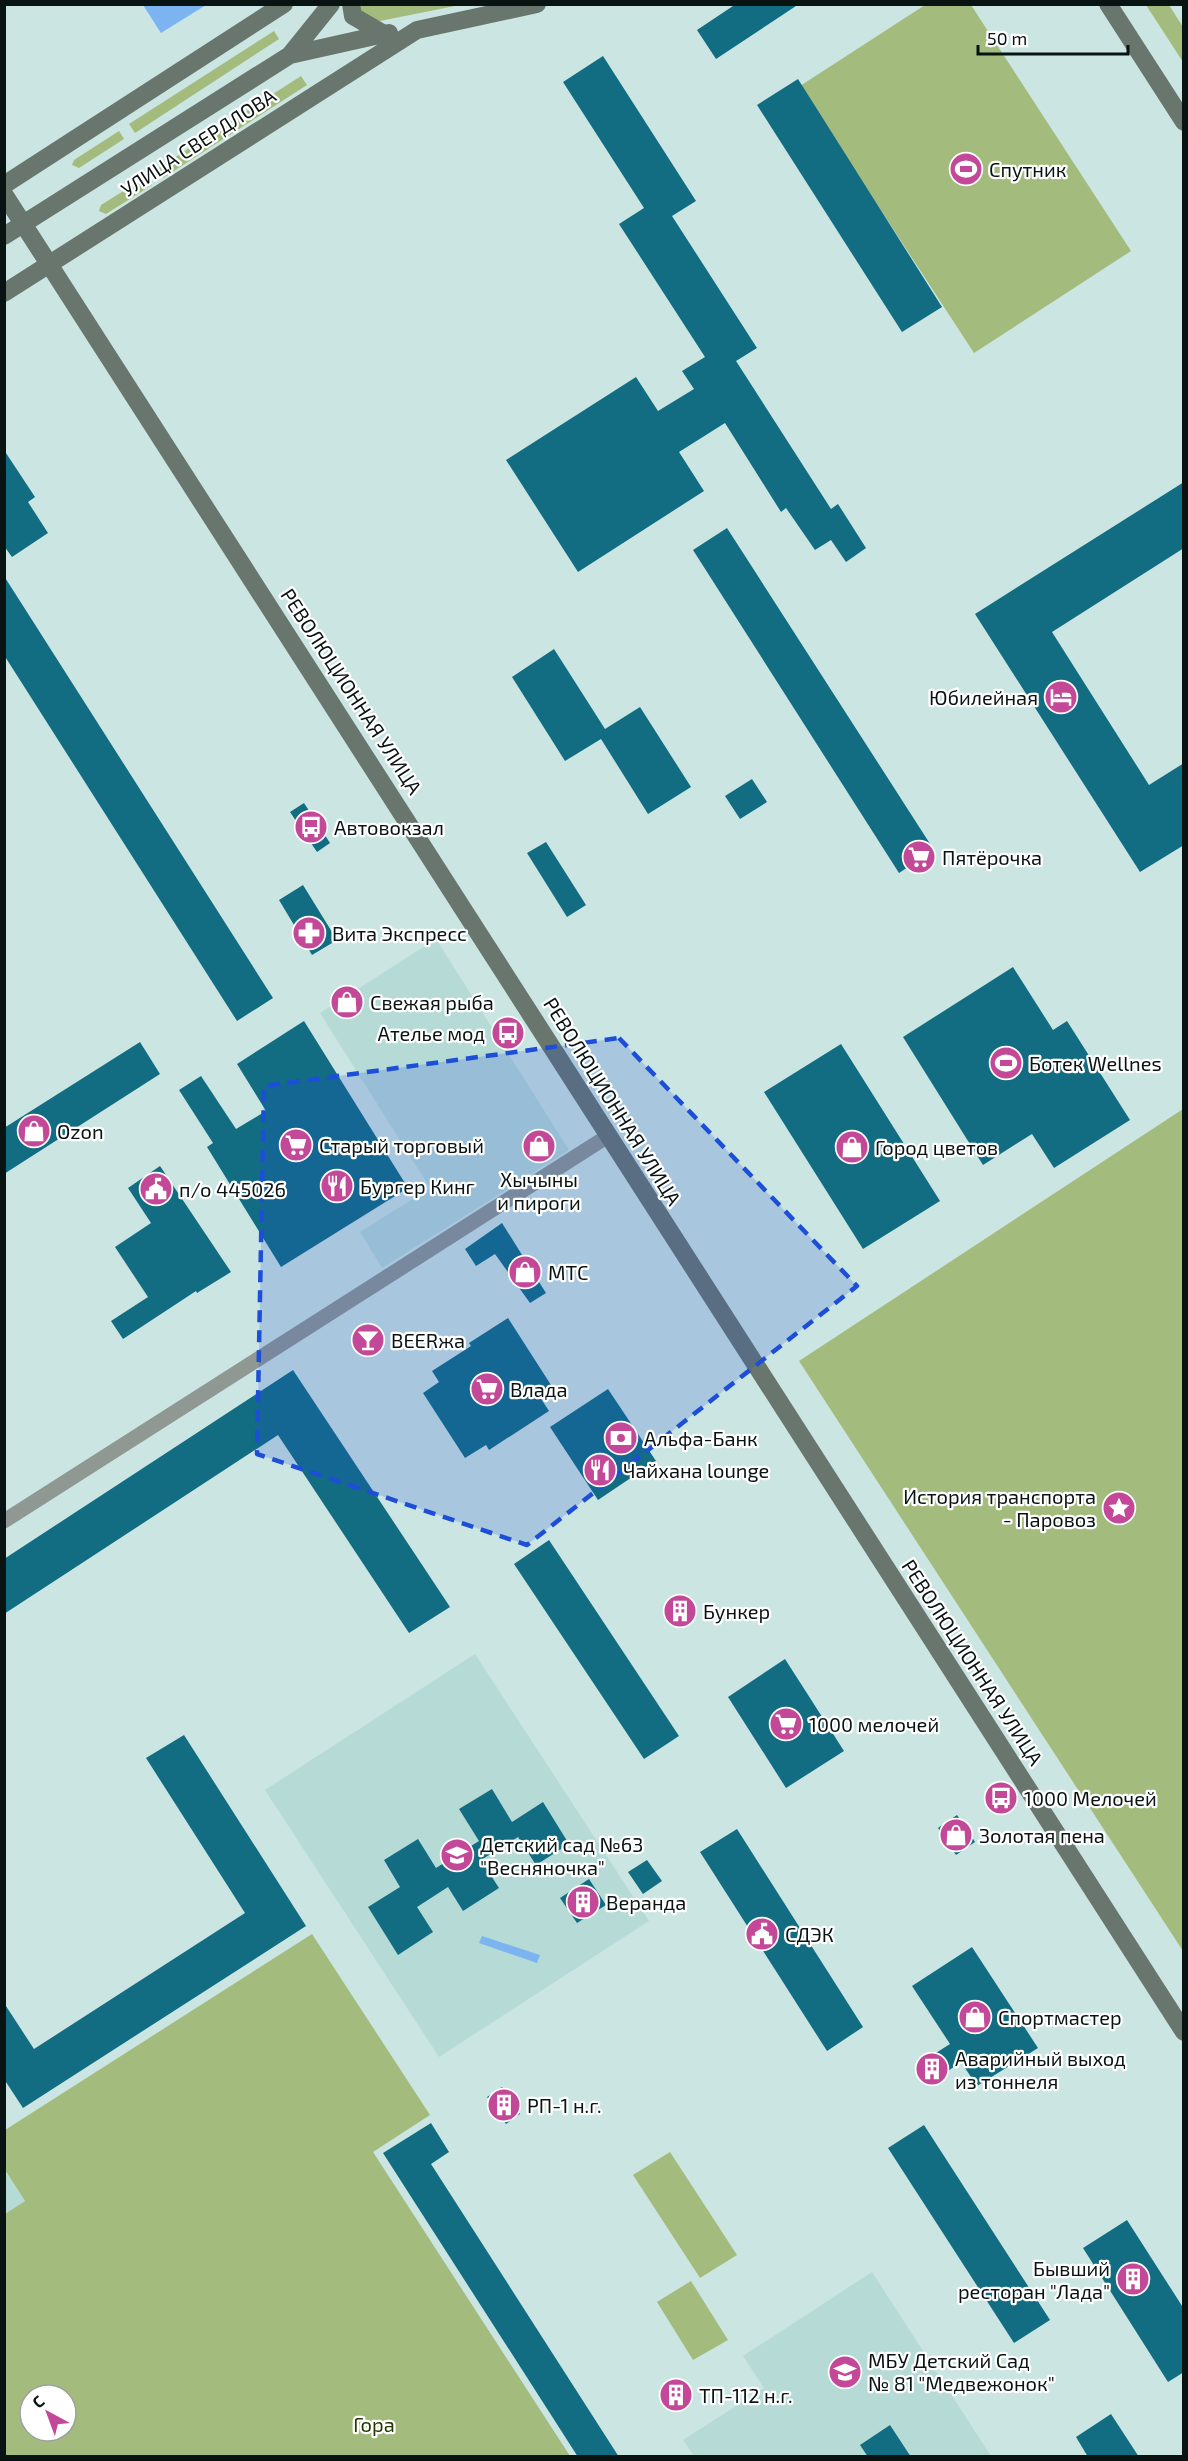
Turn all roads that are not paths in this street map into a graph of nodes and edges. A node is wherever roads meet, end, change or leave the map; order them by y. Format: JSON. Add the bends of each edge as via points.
{"nodes":[{"id":1,"x":284,"y":4,"type":"edge"},
{"id":2,"x":332,"y":4,"type":"edge"},
{"id":3,"x":351,"y":4,"type":"edge"},
{"id":4,"x":537,"y":4,"type":"edge"},
{"id":5,"x":1108,"y":4,"type":"edge"},
{"id":6,"x":417,"y":30,"type":"junction"},
{"id":7,"x":384,"y":34,"type":"junction"},
{"id":8,"x":290,"y":56,"type":"junction"},
{"id":9,"x":1184,"y":122,"type":"edge"},
{"id":10,"x":4,"y":185,"type":"edge"},
{"id":11,"x":4,"y":194,"type":"edge"},
{"id":12,"x":24,"y":224,"type":"junction"},
{"id":13,"x":4,"y":237,"type":"edge"},
{"id":14,"x":50,"y":264,"type":"junction"},
{"id":15,"x":4,"y":293,"type":"edge"},
{"id":16,"x":608,"y":1136,"type":"junction"},
{"id":17,"x":4,"y":1521,"type":"edge"},
{"id":18,"x":1184,"y":2032,"type":"edge"}],
"edges":[{"from":1,"to":10,"type":"main road"},
{"from":2,"to":8,"type":"main road","name":"УЛИЦА СВЕРДЛОВА"},
{"from":3,"to":7,"type":"main road","via":[[353,16]]},
{"from":4,"to":6,"type":"main road","name":"УЛИЦА СВЕРДЛОВА"},
{"from":5,"to":9,"type":"main road"},
{"from":6,"to":7,"type":"main road","name":"УЛИЦА СВЕРДЛОВА"},
{"from":6,"to":14,"type":"main road","name":"УЛИЦА СВЕРДЛОВА"},
{"from":7,"to":8,"type":"main road","name":"УЛИЦА СВЕРДЛОВА"},
{"from":8,"to":12,"type":"main road","name":"УЛИЦА СВЕРДЛОВА"},
{"from":11,"to":12,"type":"main road","name":"РЕВОЛЮЦИОННАЯ УЛИЦА"},
{"from":12,"to":13,"type":"main road","name":"УЛИЦА СВЕРДЛОВА"},
{"from":12,"to":14,"type":"main road","name":"РЕВОЛЮЦИОННАЯ УЛИЦА"},
{"from":14,"to":15,"type":"main road","name":"УЛИЦА СВЕРДЛОВА"},
{"from":14,"to":16,"type":"main road","name":"РЕВОЛЮЦИОННАЯ УЛИЦА"},
{"from":16,"to":17,"type":"street"},
{"from":16,"to":18,"type":"main road","name":"РЕВОЛЮЦИОННАЯ УЛИЦА"}]}
